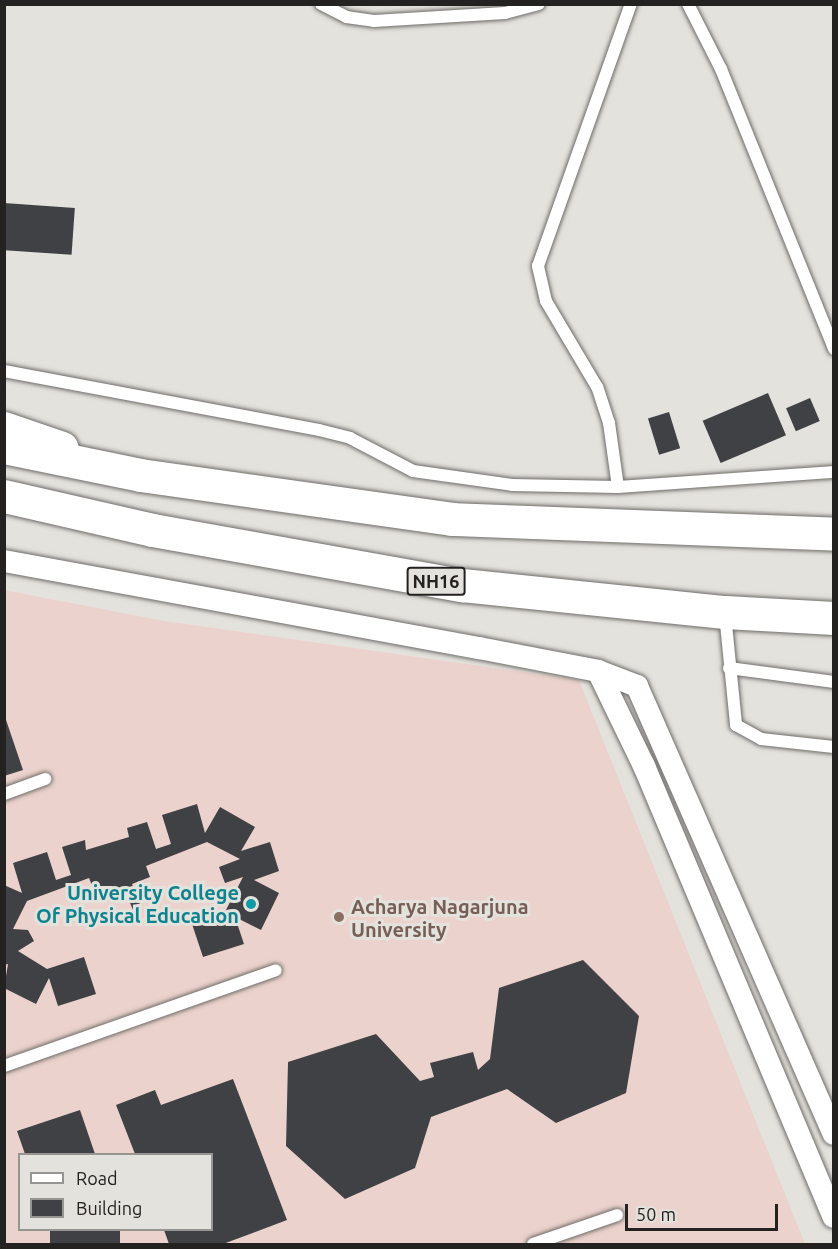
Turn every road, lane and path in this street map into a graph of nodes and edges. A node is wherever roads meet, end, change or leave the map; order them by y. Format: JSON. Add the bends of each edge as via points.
{"nodes":[{"id":1,"x":321,"y":4,"type":"edge"},
{"id":2,"x":539,"y":4,"type":"edge"},
{"id":3,"x":631,"y":4,"type":"edge"},
{"id":4,"x":688,"y":4,"type":"edge"},
{"id":5,"x":834,"y":349,"type":"edge"},
{"id":6,"x":4,"y":371,"type":"edge"},
{"id":7,"x":4,"y":428,"type":"edge"},
{"id":8,"x":4,"y":447,"type":"edge"},
{"id":9,"x":834,"y":472,"type":"edge"},
{"id":10,"x":140,"y":475,"type":"junction"},
{"id":11,"x":618,"y":487,"type":"junction"},
{"id":12,"x":4,"y":496,"type":"edge"},
{"id":13,"x":44,"y":506,"type":"junction"},
{"id":14,"x":4,"y":509,"type":"edge"},
{"id":15,"x":834,"y":534,"type":"edge"},
{"id":16,"x":4,"y":561,"type":"edge"},
{"id":17,"x":725,"y":612,"type":"junction"},
{"id":18,"x":834,"y":618,"type":"edge"},
{"id":19,"x":729,"y":668,"type":"junction"},
{"id":20,"x":598,"y":671,"type":"junction"},
{"id":21,"x":834,"y":682,"type":"edge"},
{"id":22,"x":834,"y":747,"type":"edge"},
{"id":23,"x":45,"y":779,"type":"dead end"},
{"id":24,"x":4,"y":794,"type":"edge"},
{"id":25,"x":276,"y":970,"type":"dead end"},
{"id":26,"x":4,"y":1066,"type":"edge"},
{"id":27,"x":834,"y":1134,"type":"edge"},
{"id":28,"x":617,"y":1215,"type":"dead end"},
{"id":29,"x":834,"y":1217,"type":"edge"},
{"id":30,"x":533,"y":1245,"type":"edge"}],
"edges":[{"from":1,"to":2,"type":"lane","via":[[346,17],[374,21],[505,13]]},
{"from":3,"to":11,"type":"lane","via":[[538,266],[546,302],[597,387],[609,423]]},
{"from":4,"to":5,"type":"lane","via":[[721,69]]},
{"from":6,"to":11,"type":"lane","via":[[319,430],[350,438],[413,471],[512,485]]},
{"from":7,"to":10,"type":"main road"},
{"from":8,"to":10,"type":"main road"},
{"from":9,"to":11,"type":"lane"},
{"from":10,"to":15,"type":"main road","via":[[452,519]]},
{"from":12,"to":13,"type":"main road","number":"NH16"},
{"from":13,"to":14,"type":"main road"},
{"from":13,"to":17,"type":"main road","number":"NH16","via":[[462,585]]},
{"from":16,"to":20,"type":"street"},
{"from":17,"to":18,"type":"main road","number":"NH16"},
{"from":17,"to":19,"type":"lane"},
{"from":19,"to":21,"type":"lane"},
{"from":19,"to":22,"type":"lane","via":[[732,713],[746,733],[761,739]]},
{"from":20,"to":27,"type":"street","via":[[637,686],[649,709],[699,834]]},
{"from":20,"to":29,"type":"street","via":[[644,766]]},
{"from":23,"to":24,"type":"lane"},
{"from":25,"to":26,"type":"lane"},
{"from":28,"to":30,"type":"lane"}]}
